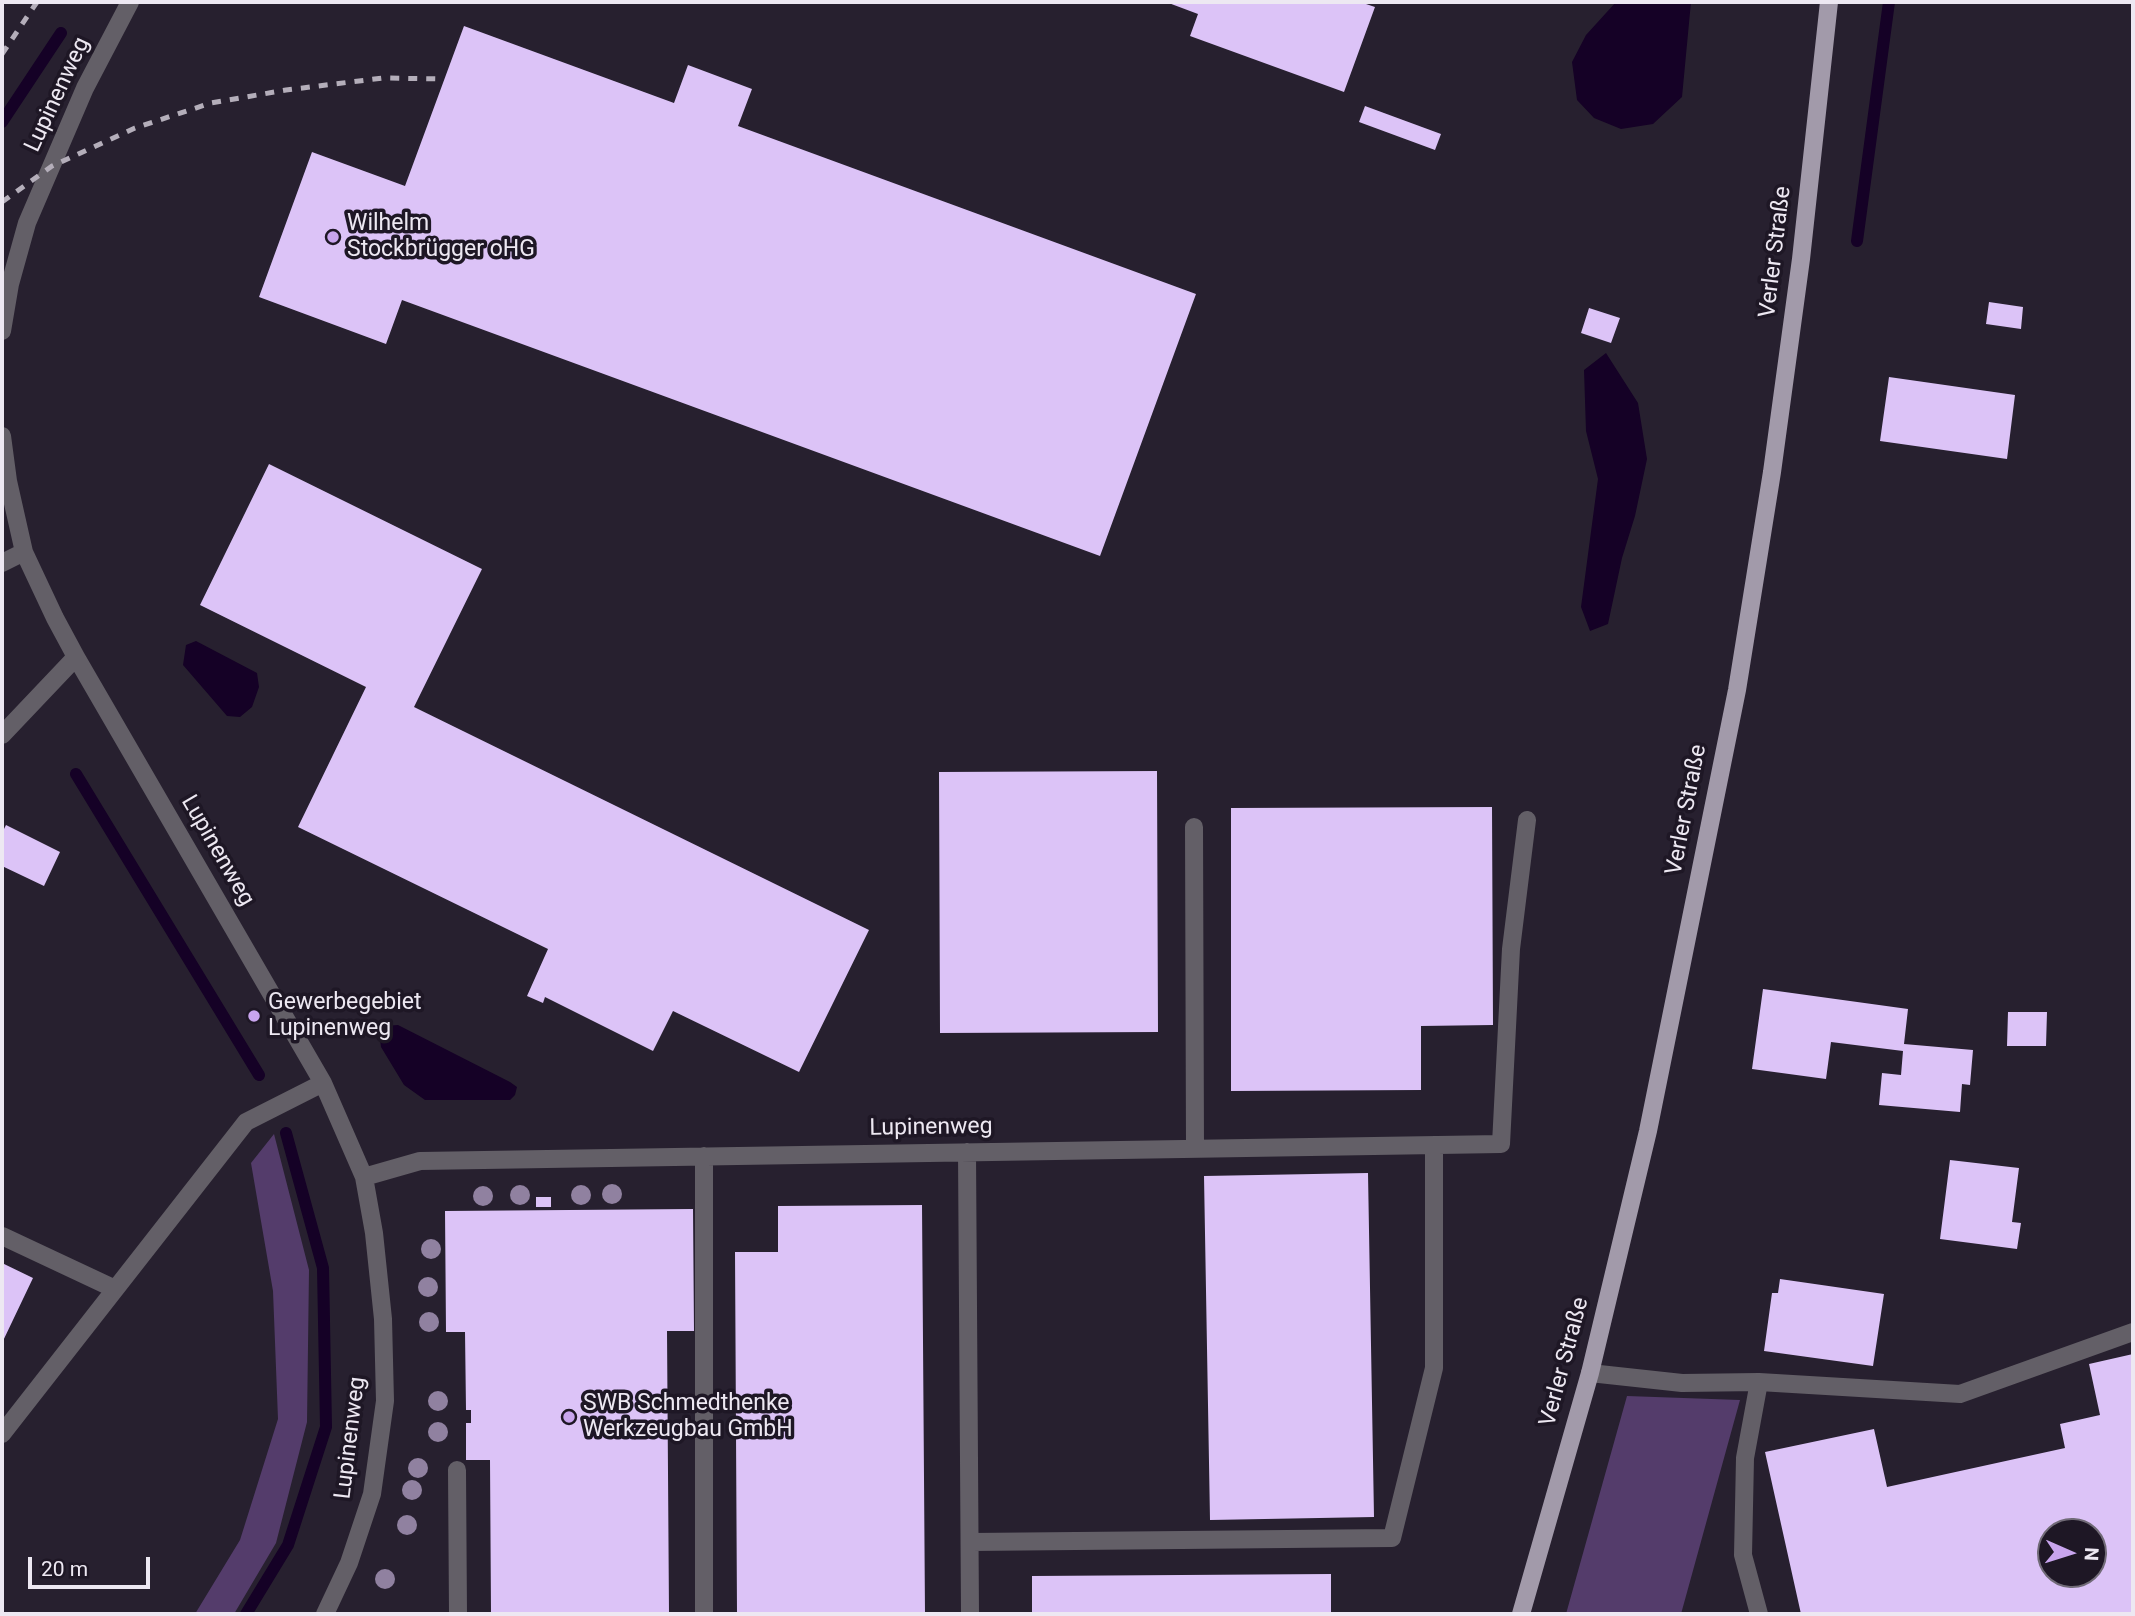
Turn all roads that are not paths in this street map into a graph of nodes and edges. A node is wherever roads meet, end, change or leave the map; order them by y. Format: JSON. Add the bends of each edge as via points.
{"nodes":[{"id":1,"x":130,"y":2,"type":"edge"},
{"id":2,"x":1829,"y":2,"type":"edge"},
{"id":3,"x":2,"y":331,"type":"edge"},
{"id":4,"x":2,"y":436,"type":"edge"},
{"id":5,"x":24,"y":552,"type":"junction"},
{"id":6,"x":2,"y":563,"type":"edge"},
{"id":7,"x":76,"y":657,"type":"junction"},
{"id":8,"x":2,"y":735,"type":"edge"},
{"id":9,"x":1527,"y":820,"type":"dead end"},
{"id":10,"x":1195,"y":827,"type":"dead end"},
{"id":11,"x":323,"y":1083,"type":"junction"},
{"id":12,"x":1434,"y":1144,"type":"junction"},
{"id":13,"x":1195,"y":1149,"type":"junction"},
{"id":14,"x":967,"y":1152,"type":"junction"},
{"id":15,"x":704,"y":1156,"type":"junction"},
{"id":16,"x":363,"y":1177,"type":"junction"},
{"id":17,"x":2,"y":1236,"type":"edge"},
{"id":18,"x":115,"y":1289,"type":"junction"},
{"id":19,"x":2133,"y":1332,"type":"edge"},
{"id":20,"x":1590,"y":1373,"type":"junction"},
{"id":21,"x":1759,"y":1382,"type":"junction"},
{"id":22,"x":2,"y":1434,"type":"edge"},
{"id":23,"x":457,"y":1470,"type":"dead end"},
{"id":24,"x":971,"y":1542,"type":"junction"},
{"id":25,"x":325,"y":1614,"type":"edge"},
{"id":26,"x":458,"y":1614,"type":"edge"},
{"id":27,"x":704,"y":1614,"type":"edge"},
{"id":28,"x":970,"y":1614,"type":"edge"},
{"id":29,"x":1521,"y":1614,"type":"edge"},
{"id":30,"x":1759,"y":1614,"type":"edge"}],
"edges":[{"from":1,"to":3,"type":"street","name":"Lupinenweg","via":[[85,88],[27,223]]},
{"from":2,"to":20,"type":"main road","name":"Verler Straße","via":[[1772,472],[1737,690],[1648,1131]]},
{"from":4,"to":5,"type":"street","name":"Lupinenweg"},
{"from":5,"to":6,"type":"street"},
{"from":5,"to":7,"type":"street","name":"Lupinenweg"},
{"from":7,"to":8,"type":"street"},
{"from":7,"to":11,"type":"street","name":"Lupinenweg"},
{"from":9,"to":12,"type":"street","name":"Lupinenweg","via":[[1511,949],[1501,1144]]},
{"from":10,"to":13,"type":"street"},
{"from":11,"to":16,"type":"street","name":"Lupinenweg"},
{"from":11,"to":18,"type":"street","via":[[246,1122]]},
{"from":12,"to":13,"type":"street","name":"Lupinenweg"},
{"from":12,"to":24,"type":"street","via":[[1434,1368],[1392,1538]]},
{"from":13,"to":14,"type":"street","name":"Lupinenweg"},
{"from":14,"to":15,"type":"street","name":"Lupinenweg"},
{"from":14,"to":24,"type":"street"},
{"from":15,"to":16,"type":"street","name":"Lupinenweg","via":[[420,1161]]},
{"from":15,"to":27,"type":"street"},
{"from":16,"to":25,"type":"street","name":"Lupinenweg","via":[[383,1319],[385,1401],[372,1494],[349,1563]]},
{"from":17,"to":18,"type":"street"},
{"from":18,"to":22,"type":"street"},
{"from":19,"to":21,"type":"street","via":[[1960,1394]]},
{"from":20,"to":21,"type":"street","via":[[1682,1383]]},
{"from":20,"to":29,"type":"main road","name":"Verler Straße"},
{"from":21,"to":30,"type":"street","via":[[1745,1458],[1743,1555]]},
{"from":23,"to":26,"type":"street"},
{"from":24,"to":28,"type":"street"}]}
